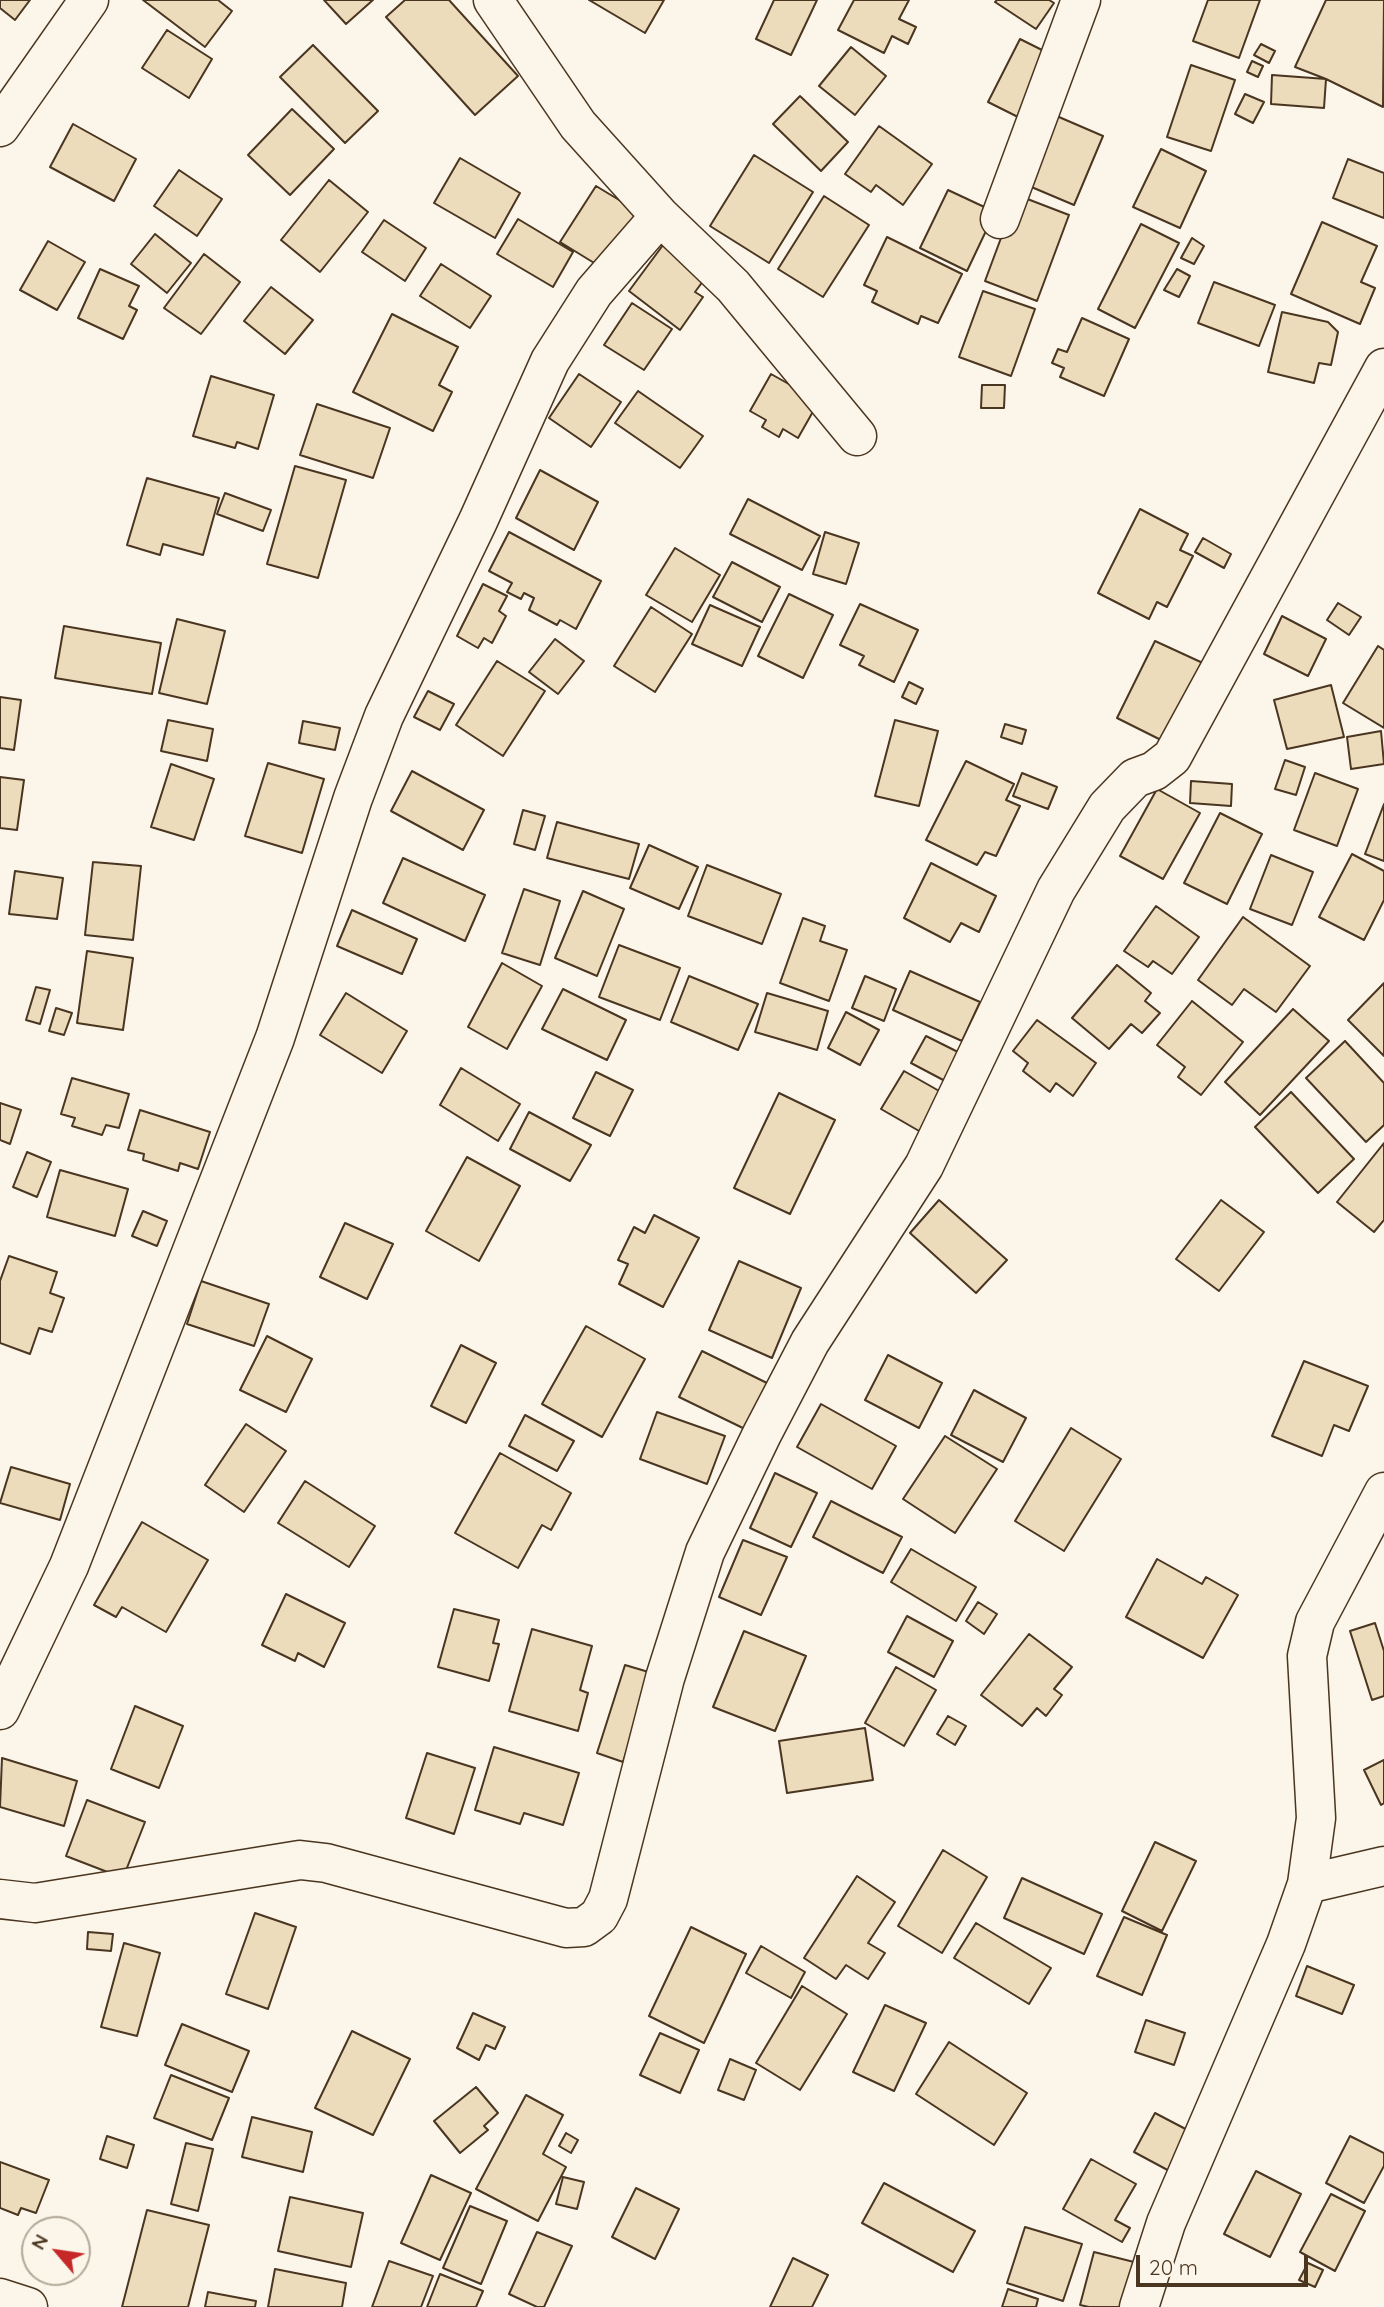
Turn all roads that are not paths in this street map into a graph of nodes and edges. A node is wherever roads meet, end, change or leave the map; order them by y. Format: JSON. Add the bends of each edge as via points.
{"nodes":[{"id":1,"x":89,"y":0,"type":"edge"},
{"id":2,"x":493,"y":0,"type":"edge"},
{"id":3,"x":1081,"y":0,"type":"edge"},
{"id":4,"x":0,"y":127,"type":"edge"},
{"id":5,"x":660,"y":216,"type":"junction"},
{"id":6,"x":1000,"y":219,"type":"dead end"},
{"id":7,"x":1384,"y":368,"type":"edge"},
{"id":8,"x":857,"y":436,"type":"dead end"},
{"id":9,"x":1384,"y":1492,"type":"edge"},
{"id":10,"x":0,"y":1710,"type":"edge"},
{"id":11,"x":1384,"y":1866,"type":"edge"},
{"id":12,"x":1307,"y":1884,"type":"junction"},
{"id":13,"x":0,"y":1899,"type":"edge"},
{"id":14,"x":0,"y":2298,"type":"edge"},
{"id":15,"x":28,"y":2307,"type":"edge"},
{"id":16,"x":1139,"y":2307,"type":"edge"}],
"edges":[{"from":1,"to":4,"type":"street"},
{"from":2,"to":5,"type":"street","via":[[578,125]]},
{"from":3,"to":6,"type":"street"},
{"from":5,"to":8,"type":"street","via":[[733,286]]},
{"from":5,"to":10,"type":"street","via":[[594,292],[550,361],[384,716],[275,1038],[69,1566]]},
{"from":7,"to":13,"type":"street","via":[[1172,757],[1135,778],[1107,807],[1056,890],[924,1166],[810,1342],[762,1434],[705,1552],[665,1678],[608,1899],[599,1916],[584,1927],[566,1928],[326,1863],[300,1860],[35,1903]]},
{"from":9,"to":12,"type":"street","via":[[1315,1622],[1307,1656],[1316,1818]]},
{"from":11,"to":12,"type":"street"},
{"from":12,"to":16,"type":"street","via":[[1286,1944],[1166,2223]]},
{"from":14,"to":15,"type":"street"}]}
